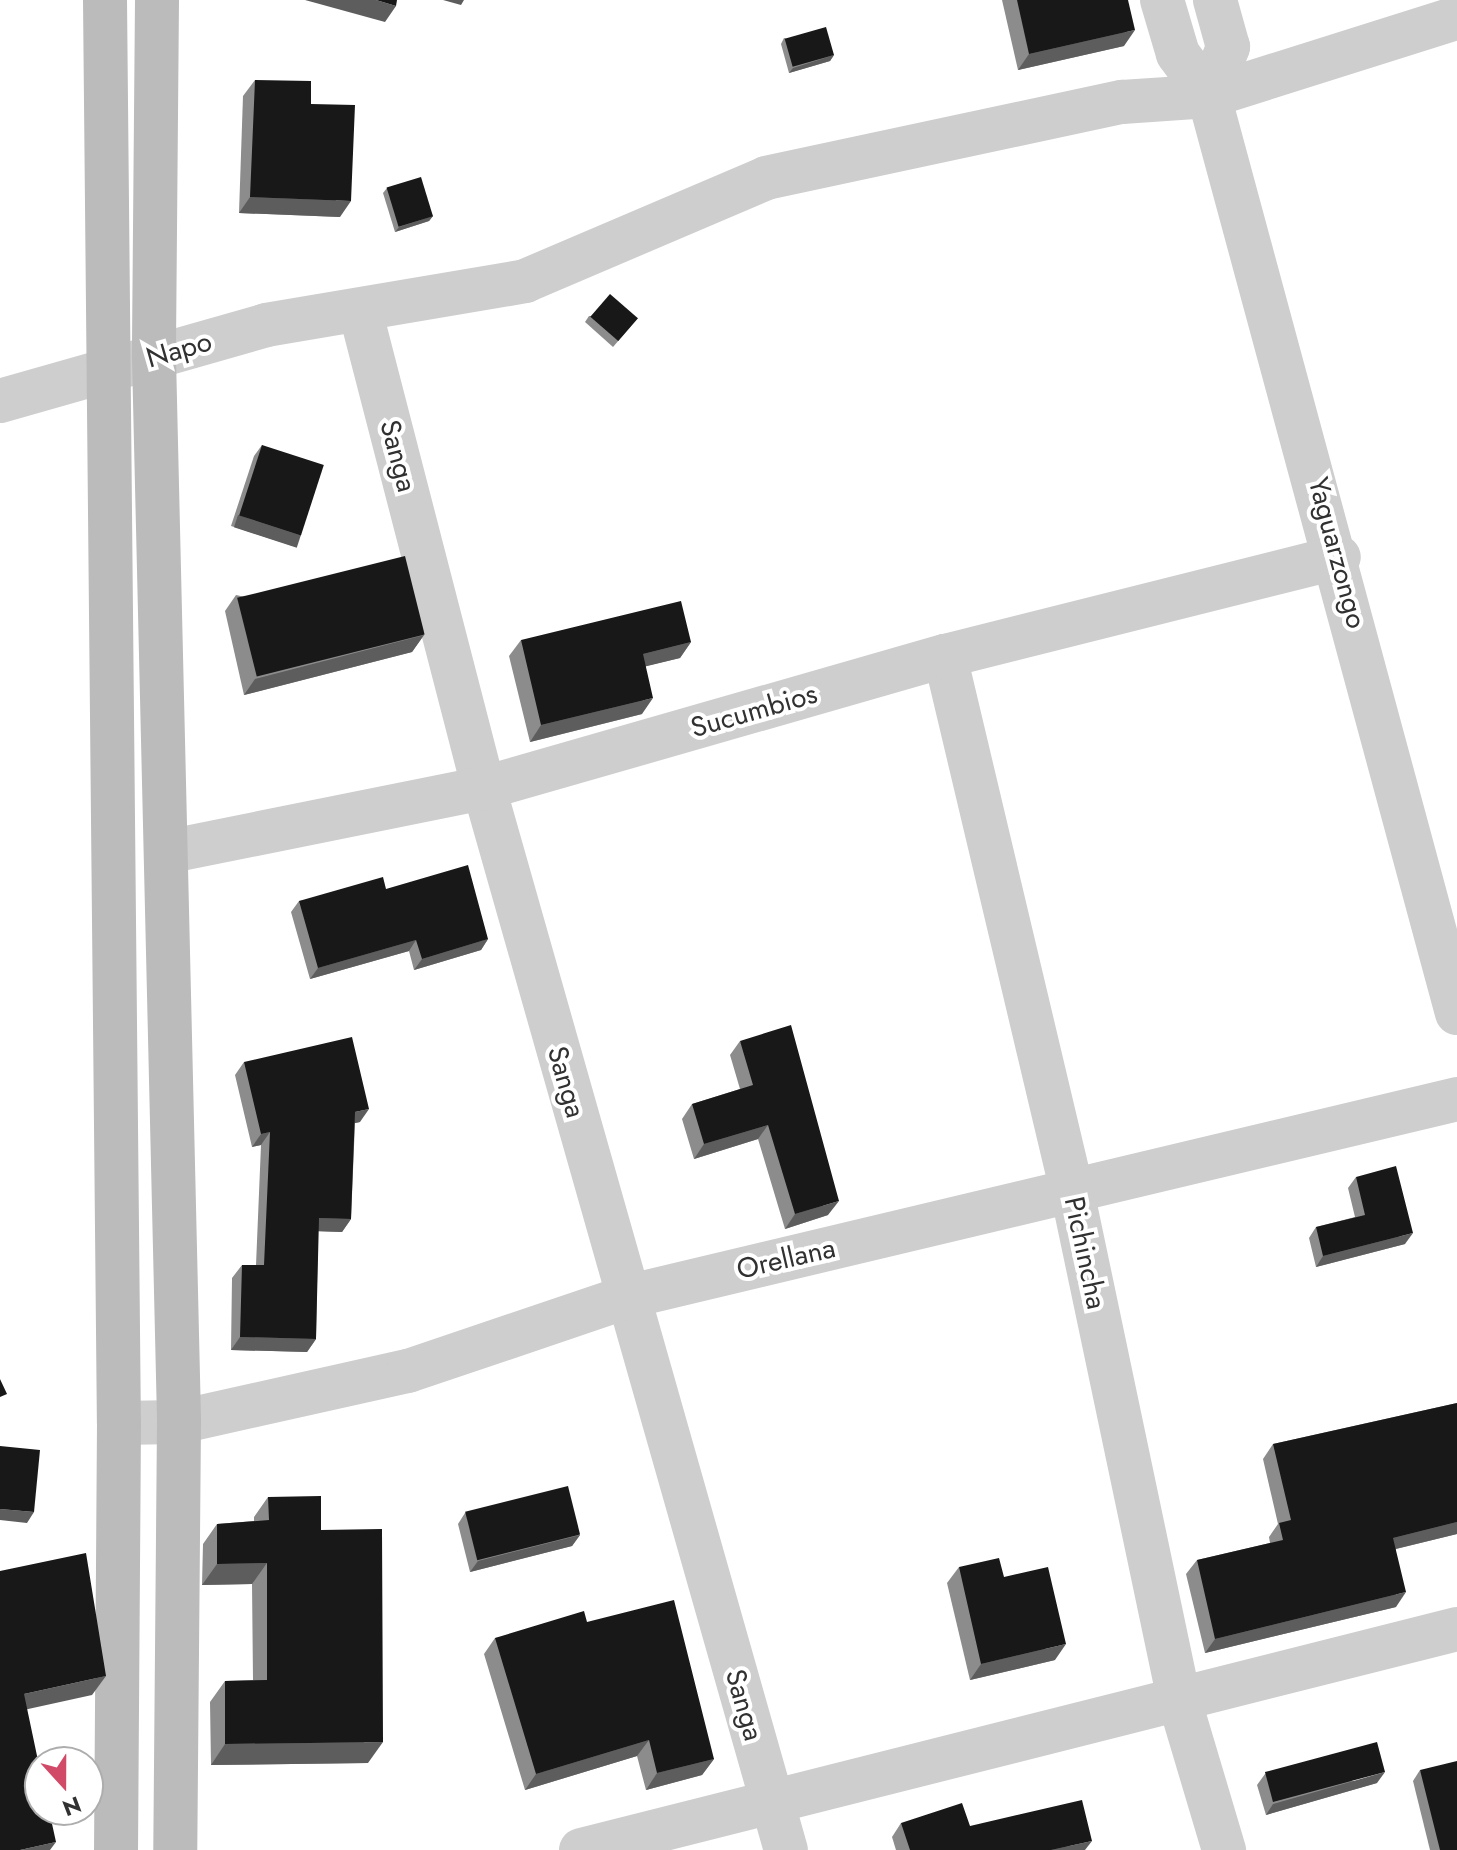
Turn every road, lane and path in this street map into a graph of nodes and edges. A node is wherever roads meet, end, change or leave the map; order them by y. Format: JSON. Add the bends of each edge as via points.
{"nodes":[{"id":1,"x":105,"y":0,"type":"edge"},
{"id":2,"x":157,"y":0,"type":"edge"},
{"id":3,"x":1162,"y":0,"type":"edge"},
{"id":4,"x":1215,"y":0,"type":"edge"},
{"id":5,"x":1457,"y":18,"type":"edge"},
{"id":6,"x":1209,"y":96,"type":"junction"},
{"id":7,"x":360,"y":310,"type":"junction"},
{"id":8,"x":154,"y":358,"type":"junction"},
{"id":9,"x":108,"y":371,"type":"junction"},
{"id":10,"x":0,"y":401,"type":"edge"},
{"id":11,"x":1339,"y":557,"type":"junction"},
{"id":12,"x":945,"y":656,"type":"junction"},
{"id":13,"x":484,"y":788,"type":"junction"},
{"id":14,"x":166,"y":852,"type":"junction"},
{"id":15,"x":1457,"y":1013,"type":"edge"},
{"id":16,"x":1457,"y":1099,"type":"edge"},
{"id":17,"x":1072,"y":1191,"type":"junction"},
{"id":18,"x":626,"y":1297,"type":"junction"},
{"id":19,"x":179,"y":1422,"type":"junction"},
{"id":20,"x":119,"y":1423,"type":"junction"},
{"id":21,"x":1457,"y":1629,"type":"edge"},
{"id":22,"x":1179,"y":1699,"type":"junction"},
{"id":23,"x":772,"y":1802,"type":"junction"},
{"id":24,"x":116,"y":1850,"type":"edge"},
{"id":25,"x":175,"y":1850,"type":"edge"},
{"id":26,"x":581,"y":1850,"type":"edge"},
{"id":27,"x":786,"y":1850,"type":"edge"},
{"id":28,"x":1224,"y":1850,"type":"edge"}],
"edges":[{"from":1,"to":9,"type":"main road"},
{"from":2,"to":8,"type":"main road"},
{"from":3,"to":6,"type":"street","name":"Yaguarzongo","via":[[1178,54]]},
{"from":4,"to":6,"type":"street","via":[[1228,47]]},
{"from":5,"to":6,"type":"street","name":"Napo"},
{"from":6,"to":7,"type":"street","name":"Napo","via":[[1122,102],[766,178],[525,281]]},
{"from":6,"to":11,"type":"street","name":"Yaguarzongo"},
{"from":7,"to":8,"type":"street","name":"Napo","via":[[266,325]]},
{"from":7,"to":13,"type":"street","name":"Sanga"},
{"from":8,"to":9,"type":"street","name":"Napo"},
{"from":8,"to":14,"type":"main road"},
{"from":9,"to":10,"type":"street","name":"Napo"},
{"from":9,"to":20,"type":"main road"},
{"from":11,"to":12,"type":"street","name":"Sucumbios"},
{"from":11,"to":15,"type":"street","name":"Yaguarzongo"},
{"from":12,"to":13,"type":"street","name":"Sucumbios"},
{"from":12,"to":17,"type":"street","name":"Pichincha"},
{"from":13,"to":14,"type":"street","name":"Sucumbios"},
{"from":13,"to":18,"type":"street","name":"Sanga"},
{"from":14,"to":19,"type":"main road"},
{"from":16,"to":17,"type":"street","name":"Orellana"},
{"from":17,"to":18,"type":"street","name":"Orellana"},
{"from":17,"to":22,"type":"street","name":"Pichincha"},
{"from":18,"to":19,"type":"street","name":"Orellana","via":[[408,1371]]},
{"from":18,"to":23,"type":"street","name":"Sanga"},
{"from":19,"to":20,"type":"street","name":"Orellana"},
{"from":19,"to":25,"type":"main road"},
{"from":20,"to":24,"type":"main road"},
{"from":21,"to":22,"type":"street"},
{"from":22,"to":23,"type":"street"},
{"from":22,"to":28,"type":"street","name":"Pichincha"},
{"from":23,"to":26,"type":"street"},
{"from":23,"to":27,"type":"street","name":"Sanga"}]}
